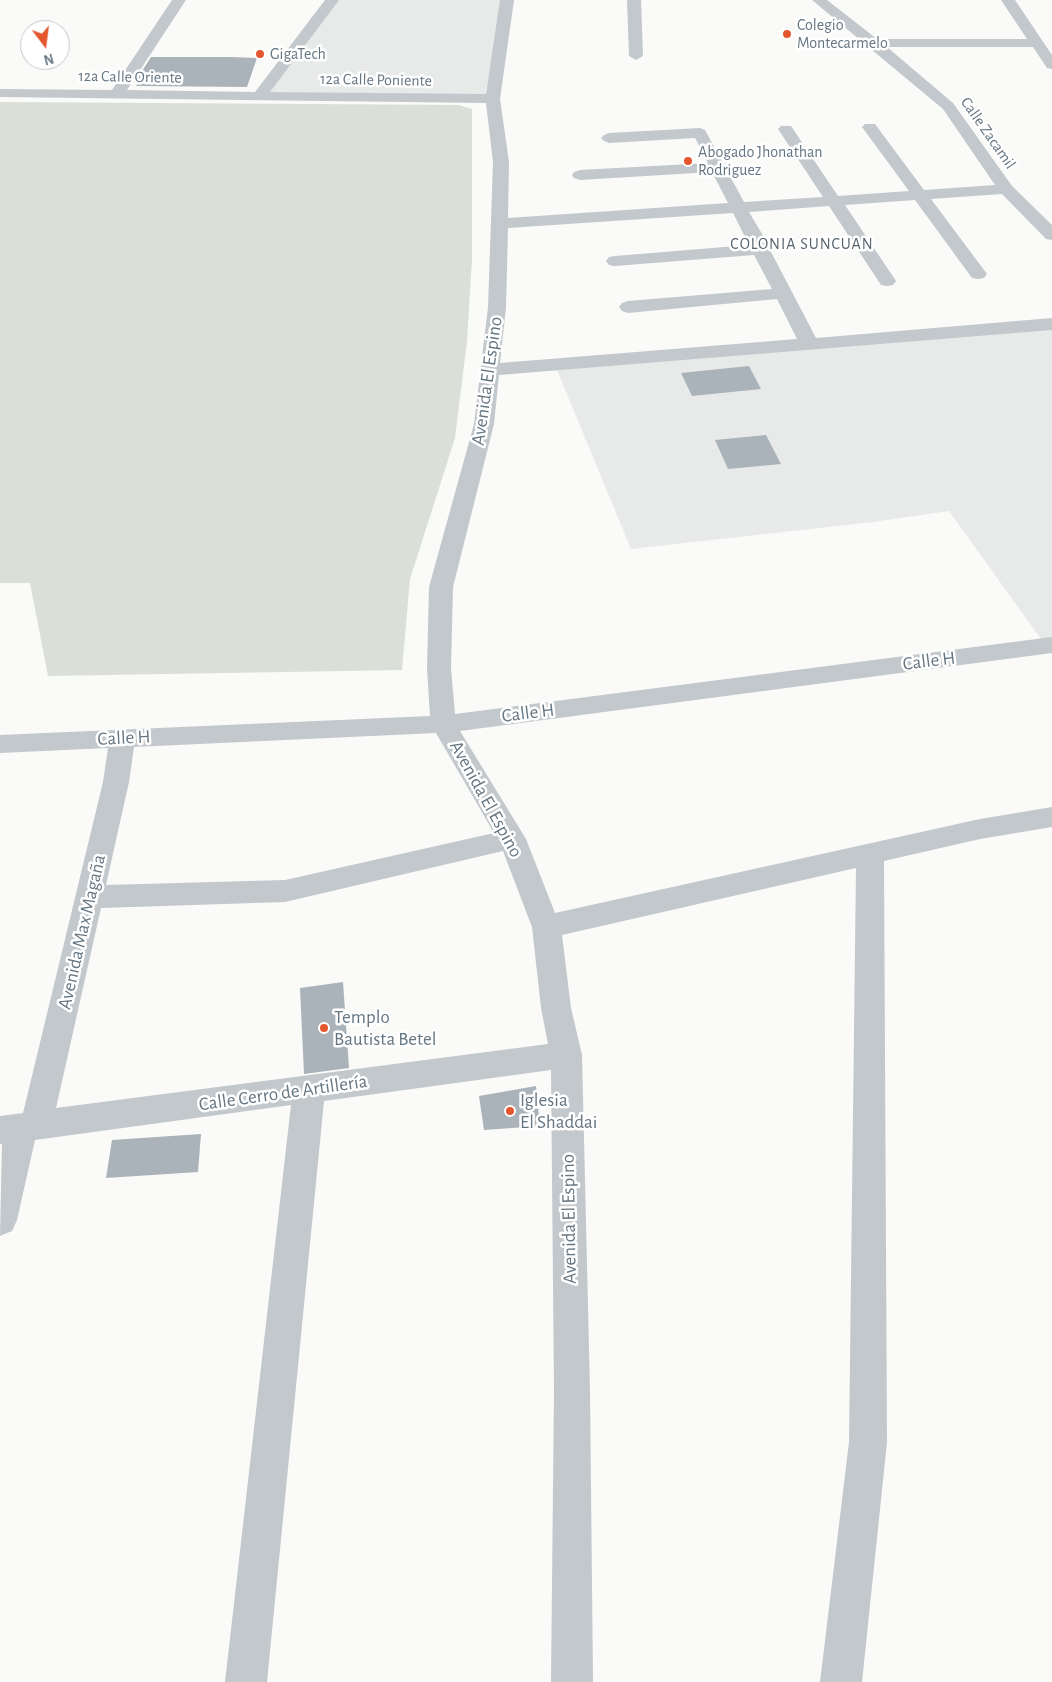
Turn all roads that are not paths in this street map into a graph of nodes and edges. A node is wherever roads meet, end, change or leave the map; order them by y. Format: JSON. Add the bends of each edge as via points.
{"nodes":[{"id":1,"x":179,"y":0,"type":"edge"},
{"id":2,"x":332,"y":0,"type":"edge"},
{"id":3,"x":507,"y":0,"type":"edge"},
{"id":4,"x":634,"y":0,"type":"edge"},
{"id":5,"x":819,"y":0,"type":"edge"},
{"id":6,"x":1008,"y":0,"type":"edge"},
{"id":7,"x":874,"y":42,"type":"junction"},
{"id":8,"x":1036,"y":43,"type":"junction"},
{"id":9,"x":636,"y":56,"type":"dead end"},
{"id":10,"x":1052,"y":65,"type":"edge"},
{"id":11,"x":0,"y":93,"type":"edge"},
{"id":12,"x":116,"y":95,"type":"junction"},
{"id":13,"x":259,"y":96,"type":"junction"},
{"id":14,"x":493,"y":99,"type":"junction"},
{"id":15,"x":870,"y":127,"type":"dead end"},
{"id":16,"x":786,"y":129,"type":"dead end"},
{"id":17,"x":609,"y":138,"type":"dead end"},
{"id":18,"x":719,"y":168,"type":"junction"},
{"id":19,"x":580,"y":175,"type":"dead end"},
{"id":20,"x":1006,"y":189,"type":"junction"},
{"id":21,"x":920,"y":195,"type":"junction"},
{"id":22,"x":834,"y":201,"type":"junction"},
{"id":23,"x":740,"y":207,"type":"junction"},
{"id":24,"x":499,"y":224,"type":"junction"},
{"id":25,"x":1052,"y":235,"type":"edge"},
{"id":26,"x":762,"y":249,"type":"junction"},
{"id":27,"x":615,"y":260,"type":"dead end"},
{"id":28,"x":978,"y":274,"type":"dead end"},
{"id":29,"x":887,"y":282,"type":"dead end"},
{"id":30,"x":784,"y":293,"type":"junction"},
{"id":31,"x":628,"y":307,"type":"dead end"},
{"id":32,"x":1052,"y":324,"type":"edge"},
{"id":33,"x":810,"y":345,"type":"junction"},
{"id":34,"x":490,"y":370,"type":"junction"},
{"id":35,"x":1052,"y":645,"type":"edge"},
{"id":36,"x":444,"y":724,"type":"junction"},
{"id":37,"x":123,"y":738,"type":"junction"},
{"id":38,"x":0,"y":744,"type":"edge"},
{"id":39,"x":1052,"y":817,"type":"edge"},
{"id":40,"x":512,"y":839,"type":"junction"},
{"id":41,"x":870,"y":853,"type":"junction"},
{"id":42,"x":90,"y":897,"type":"junction"},
{"id":43,"x":546,"y":927,"type":"junction"},
{"id":44,"x":566,"y":1055,"type":"junction"},
{"id":45,"x":309,"y":1090,"type":"junction"},
{"id":46,"x":20,"y":1127,"type":"edge"},
{"id":47,"x":0,"y":1220,"type":"edge"},
{"id":48,"x":246,"y":1682,"type":"edge"},
{"id":49,"x":572,"y":1682,"type":"edge"},
{"id":50,"x":841,"y":1682,"type":"edge"}],
"edges":[{"from":1,"to":12,"type":"street"},
{"from":2,"to":13,"type":"street"},
{"from":3,"to":14,"type":"street","name":"Avenida El Espino"},
{"from":4,"to":9,"type":"street"},
{"from":5,"to":7,"type":"street","name":"Calle Zacamil"},
{"from":6,"to":8,"type":"street"},
{"from":7,"to":8,"type":"street"},
{"from":7,"to":20,"type":"street","name":"Calle Zacamil","via":[[948,106]]},
{"from":8,"to":10,"type":"street"},
{"from":11,"to":12,"type":"street","name":"12a Calle Oriente"},
{"from":12,"to":13,"type":"street","name":"12a Calle Oriente"},
{"from":13,"to":14,"type":"street","name":"12a Calle Poniente"},
{"from":14,"to":24,"type":"street","name":"Avenida El Espino","via":[[500,162]]},
{"from":15,"to":21,"type":"street"},
{"from":16,"to":22,"type":"street"},
{"from":17,"to":18,"type":"street","via":[[700,133]]},
{"from":18,"to":19,"type":"street"},
{"from":18,"to":23,"type":"street"},
{"from":20,"to":21,"type":"street"},
{"from":20,"to":25,"type":"street","name":"Calle Zacamil"},
{"from":21,"to":22,"type":"street"},
{"from":21,"to":28,"type":"street"},
{"from":22,"to":23,"type":"street"},
{"from":22,"to":29,"type":"street"},
{"from":23,"to":24,"type":"street"},
{"from":23,"to":26,"type":"street"},
{"from":24,"to":34,"type":"street","name":"Avenida El Espino","via":[[497,307]]},
{"from":26,"to":27,"type":"street"},
{"from":26,"to":30,"type":"street"},
{"from":30,"to":31,"type":"street"},
{"from":30,"to":33,"type":"street"},
{"from":32,"to":33,"type":"street"},
{"from":33,"to":34,"type":"street"},
{"from":34,"to":36,"type":"street","name":"Avenida El Espino","via":[[484,424],[441,587],[439,668]]},
{"from":35,"to":36,"type":"street","name":"Calle H"},
{"from":36,"to":37,"type":"street","name":"Calle H"},
{"from":36,"to":40,"type":"street","name":"Avenida El Espino"},
{"from":37,"to":38,"type":"street","name":"Calle H"},
{"from":37,"to":42,"type":"street","name":"Avenida Max Magaña"},
{"from":39,"to":41,"type":"street"},
{"from":40,"to":42,"type":"street","via":[[285,891]]},
{"from":40,"to":43,"type":"street","name":"Avenida El Espino"},
{"from":41,"to":43,"type":"street"},
{"from":41,"to":50,"type":"street","via":[[868,1442]]},
{"from":42,"to":46,"type":"street","name":"Avenida Max Magaña"},
{"from":43,"to":44,"type":"street","name":"Avenida El Espino","via":[[556,1008]]},
{"from":44,"to":45,"type":"street","name":"Calle Cerro de Artillería"},
{"from":44,"to":49,"type":"street","name":"Avenida El Espino","via":[[572,1390]]},
{"from":45,"to":46,"type":"street","name":"Calle Cerro de Artillería"},
{"from":45,"to":48,"type":"street"},
{"from":46,"to":47,"type":"street","name":"Avenida Max Magaña"}]}
